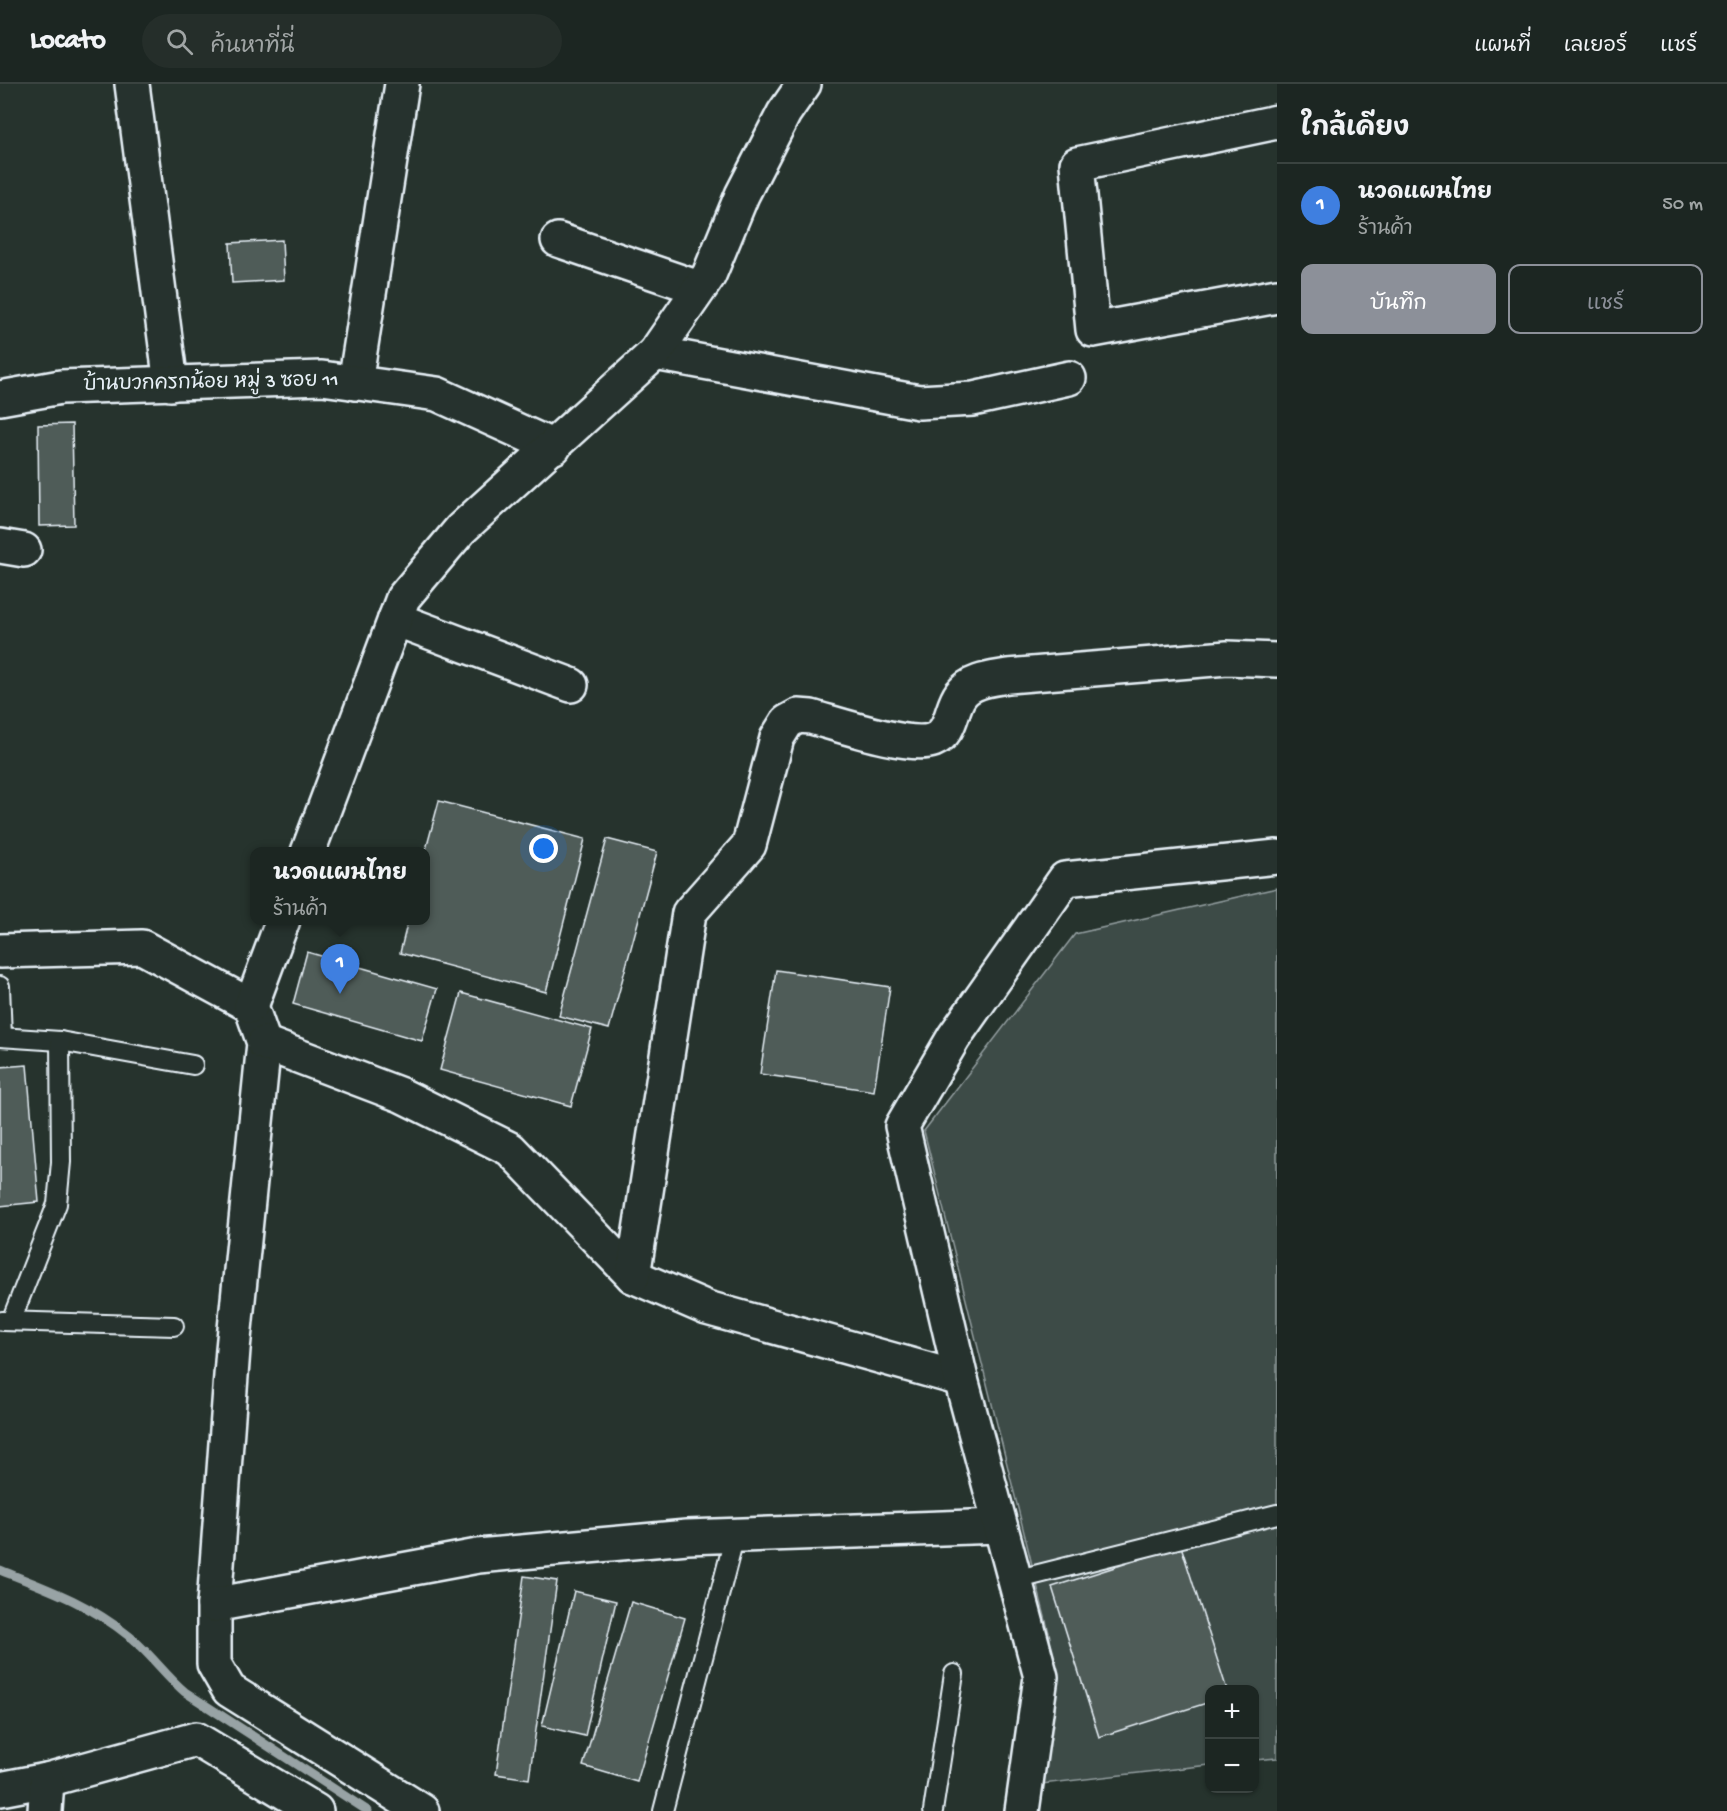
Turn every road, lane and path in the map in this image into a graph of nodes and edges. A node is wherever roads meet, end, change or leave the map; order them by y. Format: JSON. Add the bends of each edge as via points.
{"nodes":[{"id":1,"x":132,"y":84,"type":"edge"},
{"id":2,"x":402,"y":84,"type":"edge"},
{"id":3,"x":804,"y":84,"type":"edge"},
{"id":4,"x":1277,"y":122,"type":"edge"},
{"id":5,"x":558,"y":240,"type":"dead end"},
{"id":6,"x":699,"y":288,"type":"junction"},
{"id":7,"x":1277,"y":296,"type":"edge"},
{"id":8,"x":655,"y":353,"type":"junction"},
{"id":9,"x":1069,"y":378,"type":"dead end"},
{"id":10,"x":355,"y":383,"type":"junction"},
{"id":11,"x":171,"y":384,"type":"junction"},
{"id":12,"x":0,"y":398,"type":"edge"},
{"id":13,"x":554,"y":447,"type":"junction"},
{"id":14,"x":395,"y":619,"type":"junction"},
{"id":15,"x":1277,"y":660,"type":"edge"},
{"id":16,"x":571,"y":685,"type":"dead end"},
{"id":17,"x":310,"y":847,"type":"edge"},
{"id":18,"x":1277,"y":857,"type":"edge"},
{"id":19,"x":281,"y":925,"type":"edge"},
{"id":20,"x":0,"y":951,"type":"edge"},
{"id":21,"x":0,"y":986,"type":"edge"},
{"id":22,"x":251,"y":1006,"type":"junction"},
{"id":23,"x":1,"y":1037,"type":"edge"},
{"id":24,"x":60,"y":1041,"type":"junction"},
{"id":25,"x":264,"y":1043,"type":"junction"},
{"id":26,"x":194,"y":1065,"type":"dead end"},
{"id":27,"x":633,"y":1275,"type":"junction"},
{"id":28,"x":6,"y":1321,"type":"edge"},
{"id":29,"x":174,"y":1326,"type":"dead end"},
{"id":30,"x":961,"y":1379,"type":"junction"},
{"id":31,"x":1277,"y":1514,"type":"edge"},
{"id":32,"x":1000,"y":1526,"type":"junction"},
{"id":33,"x":735,"y":1535,"type":"junction"},
{"id":34,"x":1015,"y":1580,"type":"junction"},
{"id":35,"x":214,"y":1605,"type":"junction"},
{"id":36,"x":954,"y":1674,"type":"dead end"},
{"id":37,"x":0,"y":1789,"type":"edge"},
{"id":38,"x":46,"y":1796,"type":"edge"},
{"id":39,"x":316,"y":1811,"type":"edge"},
{"id":40,"x":422,"y":1811,"type":"edge"},
{"id":41,"x":663,"y":1811,"type":"edge"},
{"id":42,"x":933,"y":1811,"type":"edge"},
{"id":43,"x":1022,"y":1811,"type":"edge"}],
"edges":[{"from":1,"to":11,"type":"street"},
{"from":2,"to":10,"type":"street"},
{"from":3,"to":6,"type":"street","via":[[778,124],[742,195],[709,275]]},
{"from":4,"to":7,"type":"street","via":[[1077,164],[1093,330]]},
{"from":5,"to":6,"type":"street"},
{"from":6,"to":8,"type":"street"},
{"from":8,"to":9,"type":"street","via":[[919,402],[973,399]]},
{"from":8,"to":13,"type":"street"},
{"from":10,"to":11,"type":"street","name":"บ้านบวกครกน้อย หมู่ 3 ซอย 11","via":[[322,378]]},
{"from":10,"to":13,"type":"street","name":"บ้านบวกครกน้อย หมู่ 3 ซอย 11","via":[[437,394]]},
{"from":11,"to":12,"type":"street","name":"บ้านบวกครกน้อย หมู่ 3 ซอย 11","via":[[61,387]]},
{"from":13,"to":14,"type":"street","via":[[461,529],[403,598]]},
{"from":14,"to":16,"type":"street"},
{"from":14,"to":17,"type":"street"},
{"from":15,"to":27,"type":"street","via":[[1227,658],[979,681],[962,693],[945,732],[926,742],[908,742],[811,717],[798,716],[787,722],[777,738],[749,845],[689,913]]},
{"from":18,"to":30,"type":"street","via":[[1065,879],[954,1037],[902,1126]]},
{"from":19,"to":22,"type":"street"},
{"from":20,"to":22,"type":"street","via":[[142,947]]},
{"from":21,"to":23,"type":"lane"},
{"from":22,"to":25,"type":"street"},
{"from":23,"to":24,"type":"lane"},
{"from":24,"to":26,"type":"lane"},
{"from":24,"to":28,"type":"lane","via":[[61,1162],[57,1204]]},
{"from":25,"to":27,"type":"street","via":[[401,1095],[510,1149]]},
{"from":25,"to":35,"type":"street","via":[[233,1348]]},
{"from":27,"to":30,"type":"street","via":[[707,1308]]},
{"from":28,"to":29,"type":"lane"},
{"from":30,"to":32,"type":"street"},
{"from":31,"to":34,"type":"lane"},
{"from":32,"to":33,"type":"street"},
{"from":32,"to":34,"type":"street"},
{"from":33,"to":35,"type":"street","via":[[478,1556]]},
{"from":33,"to":41,"type":"lane"},
{"from":34,"to":43,"type":"street","via":[[1041,1677]]},
{"from":35,"to":40,"type":"street","via":[[214,1664],[229,1690]]},
{"from":36,"to":42,"type":"lane"},
{"from":37,"to":38,"type":"street"},
{"from":38,"to":39,"type":"street","via":[[196,1739]]}]}
